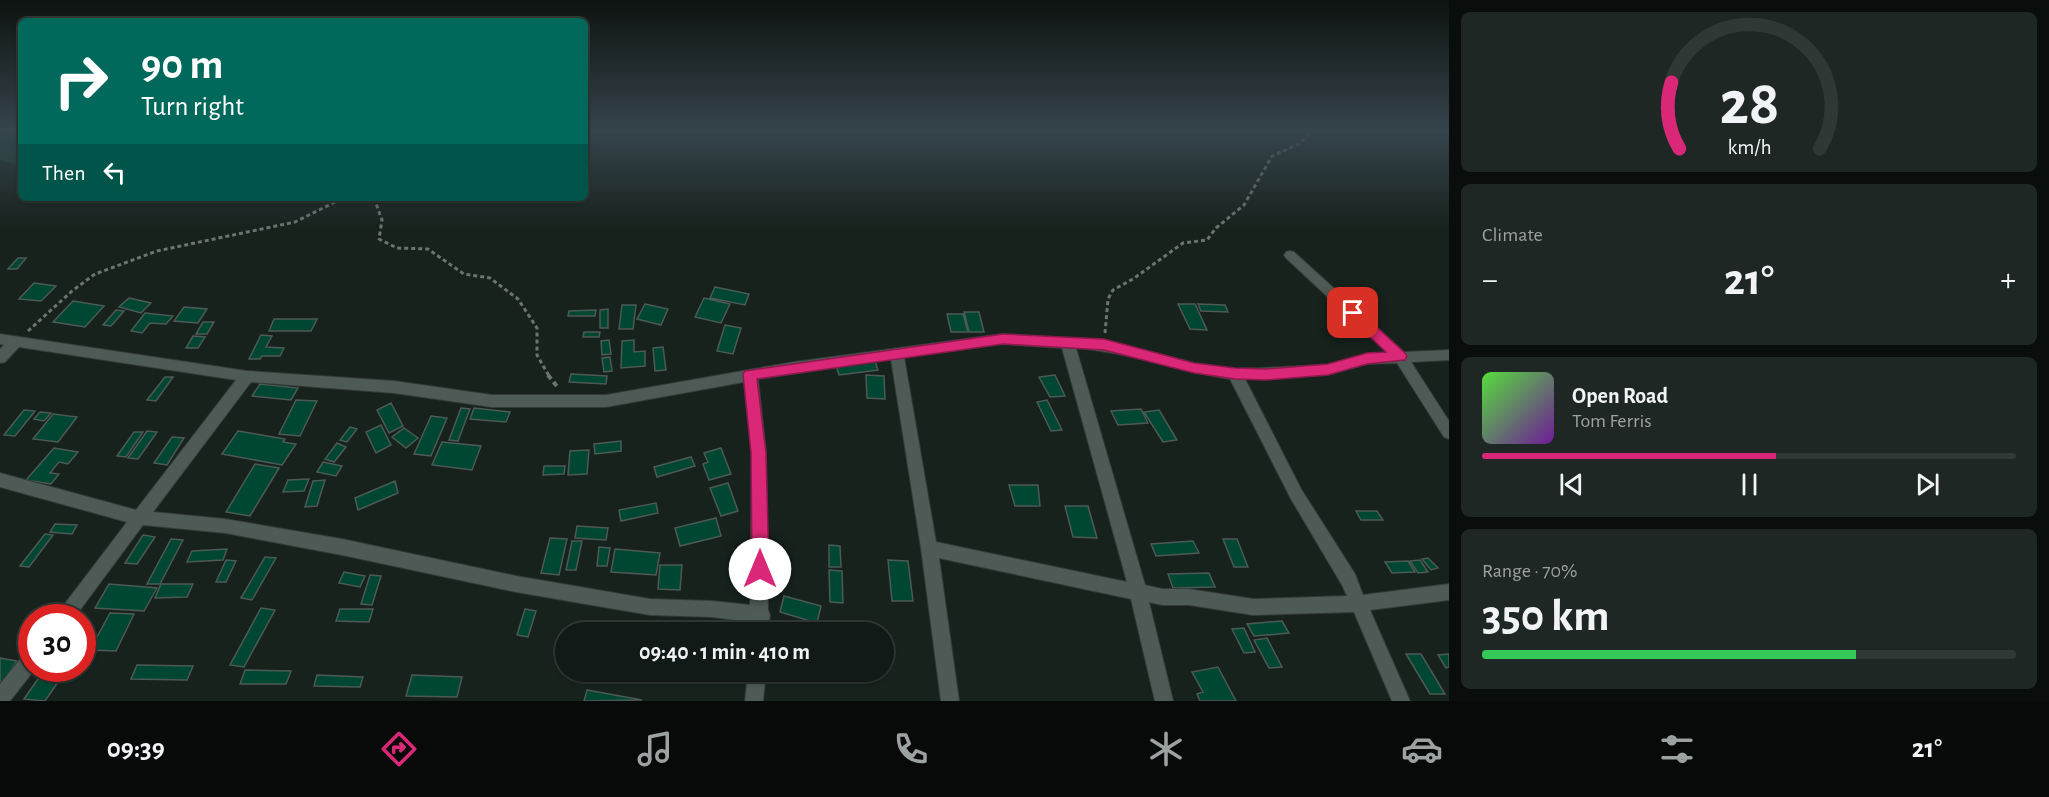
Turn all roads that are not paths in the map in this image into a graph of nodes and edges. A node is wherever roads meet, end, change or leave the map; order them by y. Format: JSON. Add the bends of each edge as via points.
{"nodes":[{"id":1,"x":1290,"y":255,"type":"dead end"},
{"id":2,"x":0,"y":339,"type":"edge"},
{"id":3,"x":15,"y":342,"type":"junction"},
{"id":4,"x":1067,"y":342,"type":"junction"},
{"id":5,"x":897,"y":354,"type":"junction"},
{"id":6,"x":1449,"y":355,"type":"edge"},
{"id":7,"x":1400,"y":356,"type":"junction"},
{"id":8,"x":0,"y":358,"type":"edge"},
{"id":9,"x":750,"y":374,"type":"junction"},
{"id":10,"x":1235,"y":374,"type":"junction"},
{"id":11,"x":248,"y":376,"type":"junction"},
{"id":12,"x":1449,"y":433,"type":"edge"},
{"id":13,"x":0,"y":480,"type":"edge"},
{"id":14,"x":140,"y":518,"type":"junction"},
{"id":15,"x":929,"y":548,"type":"junction"},
{"id":16,"x":1138,"y":591,"type":"junction"},
{"id":17,"x":1449,"y":592,"type":"edge"},
{"id":18,"x":74,"y":604,"type":"edge"},
{"id":19,"x":1358,"y":604,"type":"junction"},
{"id":20,"x":754,"y":622,"type":"edge"},
{"id":21,"x":760,"y":622,"type":"edge"},
{"id":22,"x":18,"y":676,"type":"edge"},
{"id":23,"x":755,"y":682,"type":"edge"},
{"id":24,"x":0,"y":699,"type":"edge"},
{"id":25,"x":754,"y":701,"type":"edge"},
{"id":26,"x":950,"y":701,"type":"edge"},
{"id":27,"x":1164,"y":701,"type":"edge"},
{"id":28,"x":1401,"y":701,"type":"edge"}],
"edges":[{"from":1,"to":7,"type":"street"},
{"from":2,"to":3,"type":"street"},
{"from":3,"to":8,"type":"street"},
{"from":3,"to":11,"type":"street"},
{"from":4,"to":5,"type":"street","via":[[1003,339]]},
{"from":4,"to":10,"type":"street","via":[[1104,345],[1194,368]]},
{"from":4,"to":16,"type":"street"},
{"from":5,"to":9,"type":"street"},
{"from":5,"to":15,"type":"street"},
{"from":6,"to":7,"type":"street"},
{"from":7,"to":10,"type":"street","via":[[1367,359],[1328,370]]},
{"from":7,"to":12,"type":"street"},
{"from":9,"to":11,"type":"street","via":[[606,401],[570,402],[492,401],[394,387]]},
{"from":9,"to":21,"type":"street","via":[[759,453]]},
{"from":10,"to":19,"type":"street","via":[[1296,494],[1349,580]]},
{"from":11,"to":14,"type":"street"},
{"from":13,"to":14,"type":"street"},
{"from":14,"to":18,"type":"street"},
{"from":14,"to":20,"type":"street","via":[[225,526],[650,607],[712,609]]},
{"from":15,"to":16,"type":"street"},
{"from":15,"to":26,"type":"street"},
{"from":16,"to":19,"type":"street","via":[[1253,607]]},
{"from":16,"to":27,"type":"street"},
{"from":17,"to":19,"type":"street"},
{"from":19,"to":28,"type":"street"},
{"from":22,"to":24,"type":"street"},
{"from":23,"to":25,"type":"street"}]}
